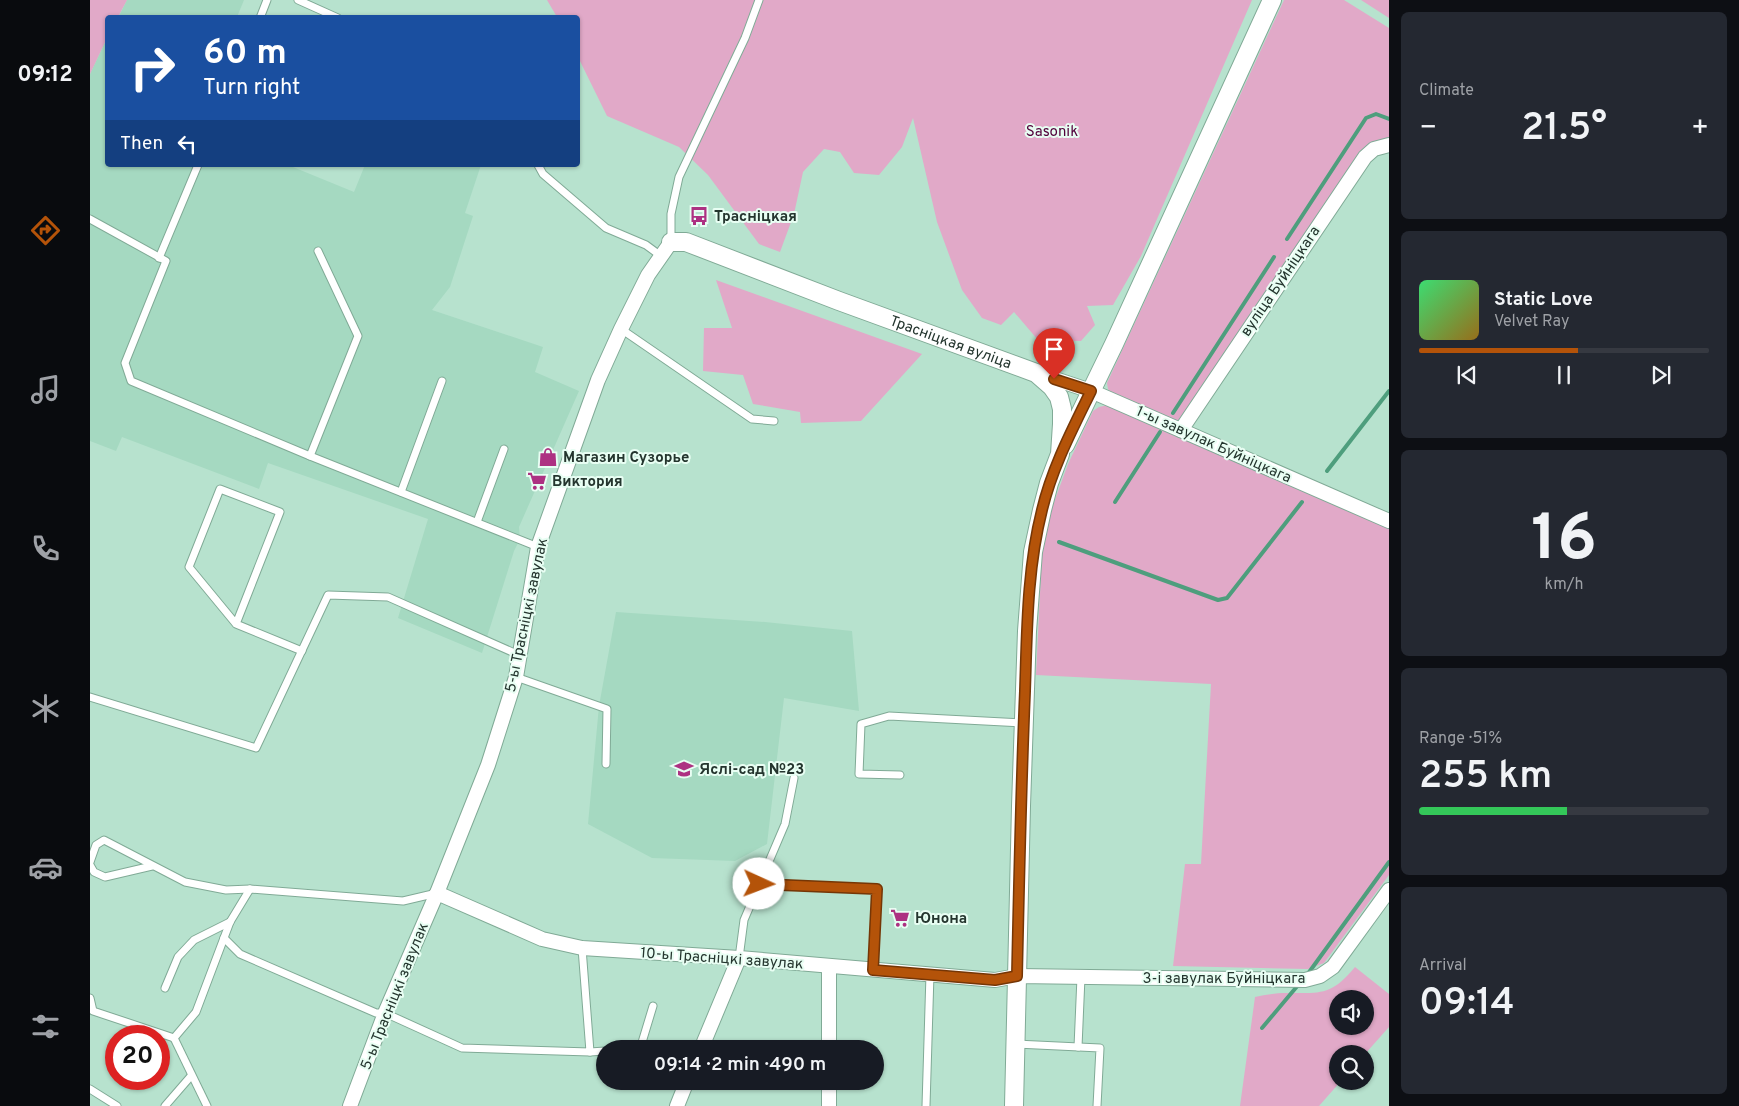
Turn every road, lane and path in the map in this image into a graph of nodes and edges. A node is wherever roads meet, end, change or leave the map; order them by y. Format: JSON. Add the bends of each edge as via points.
{"nodes":[{"id":1,"x":267,"y":0,"type":"edge"},
{"id":2,"x":298,"y":0,"type":"edge"},
{"id":3,"x":759,"y":0,"type":"edge"},
{"id":4,"x":1272,"y":0,"type":"edge"},
{"id":5,"x":261,"y":15,"type":"edge"},
{"id":6,"x":331,"y":15,"type":"edge"},
{"id":7,"x":1389,"y":145,"type":"edge"},
{"id":8,"x":197,"y":167,"type":"edge"},
{"id":9,"x":539,"y":167,"type":"edge"},
{"id":10,"x":90,"y":218,"type":"edge"},
{"id":11,"x":666,"y":249,"type":"junction"},
{"id":12,"x":318,"y":251,"type":"dead end"},
{"id":13,"x":160,"y":258,"type":"junction"},
{"id":14,"x":621,"y":329,"type":"junction"},
{"id":15,"x":1036,"y":373,"type":"junction"},
{"id":16,"x":442,"y":381,"type":"dead end"},
{"id":17,"x":1091,"y":391,"type":"junction"},
{"id":18,"x":774,"y":421,"type":"dead end"},
{"id":19,"x":1181,"y":430,"type":"junction"},
{"id":20,"x":504,"y":449,"type":"dead end"},
{"id":21,"x":1060,"y":454,"type":"junction"},
{"id":22,"x":310,"y":456,"type":"junction"},
{"id":23,"x":401,"y":492,"type":"junction"},
{"id":24,"x":1389,"y":521,"type":"edge"},
{"id":25,"x":477,"y":522,"type":"junction"},
{"id":26,"x":538,"y":547,"type":"junction"},
{"id":27,"x":236,"y":624,"type":"junction"},
{"id":28,"x":302,"y":650,"type":"junction"},
{"id":29,"x":519,"y":655,"type":"junction"},
{"id":30,"x":516,"y":677,"type":"junction"},
{"id":31,"x":90,"y":697,"type":"edge"},
{"id":32,"x":1023,"y":723,"type":"junction"},
{"id":33,"x":606,"y":764,"type":"dead end"},
{"id":34,"x":900,"y":775,"type":"dead end"},
{"id":35,"x":794,"y":778,"type":"dead end"},
{"id":36,"x":90,"y":863,"type":"edge"},
{"id":37,"x":152,"y":866,"type":"junction"},
{"id":38,"x":759,"y":884,"type":"junction"},
{"id":39,"x":250,"y":890,"type":"junction"},
{"id":40,"x":1389,"y":890,"type":"edge"},
{"id":41,"x":438,"y":893,"type":"junction"},
{"id":42,"x":230,"y":922,"type":"junction"},
{"id":43,"x":224,"y":938,"type":"junction"},
{"id":44,"x":582,"y":948,"type":"junction"},
{"id":45,"x":739,"y":958,"type":"junction"},
{"id":46,"x":828,"y":966,"type":"junction"},
{"id":47,"x":873,"y":970,"type":"junction"},
{"id":48,"x":930,"y":974,"type":"junction"},
{"id":49,"x":1017,"y":976,"type":"junction"},
{"id":50,"x":1081,"y":977,"type":"junction"},
{"id":51,"x":165,"y":988,"type":"dead end"},
{"id":52,"x":90,"y":998,"type":"edge"},
{"id":53,"x":653,"y":1006,"type":"dead end"},
{"id":54,"x":91,"y":1012,"type":"edge"},
{"id":55,"x":385,"y":1013,"type":"junction"},
{"id":56,"x":174,"y":1038,"type":"junction"},
{"id":57,"x":643,"y":1040,"type":"edge"},
{"id":58,"x":705,"y":1040,"type":"edge"},
{"id":59,"x":829,"y":1040,"type":"edge"},
{"id":60,"x":1015,"y":1044,"type":"junction"},
{"id":61,"x":1078,"y":1047,"type":"junction"},
{"id":62,"x":590,"y":1052,"type":"junction"},
{"id":63,"x":596,"y":1052,"type":"edge"},
{"id":64,"x":191,"y":1076,"type":"junction"},
{"id":65,"x":90,"y":1089,"type":"edge"},
{"id":66,"x":684,"y":1090,"type":"edge"},
{"id":67,"x":829,"y":1090,"type":"edge"},
{"id":68,"x":117,"y":1106,"type":"edge"},
{"id":69,"x":165,"y":1106,"type":"edge"},
{"id":70,"x":207,"y":1106,"type":"edge"},
{"id":71,"x":350,"y":1106,"type":"edge"},
{"id":72,"x":677,"y":1106,"type":"edge"},
{"id":73,"x":829,"y":1106,"type":"edge"},
{"id":74,"x":926,"y":1106,"type":"edge"},
{"id":75,"x":1014,"y":1106,"type":"edge"},
{"id":76,"x":1097,"y":1106,"type":"edge"}],
"edges":[{"from":1,"to":5,"type":"lane"},
{"from":2,"to":6,"type":"lane"},
{"from":3,"to":11,"type":"lane","via":[[745,38],[679,177]]},
{"from":4,"to":17,"type":"street"},
{"from":7,"to":19,"type":"street","name":"вуліца Буйніцкага","via":[[1374,149],[1365,157]]},
{"from":8,"to":13,"type":"lane"},
{"from":9,"to":11,"type":"lane","via":[[543,174],[606,228],[646,245]]},
{"from":10,"to":13,"type":"lane"},
{"from":11,"to":14,"type":"street","name":"5-ы Трасніцкі завулак","via":[[648,275]]},
{"from":11,"to":15,"type":"street","name":"Трасніцкая вуліца","via":[[686,242]]},
{"from":12,"to":22,"type":"lane","via":[[358,336]]},
{"from":13,"to":22,"type":"lane","via":[[166,261],[125,362],[131,381]]},
{"from":14,"to":18,"type":"lane","via":[[752,418]]},
{"from":14,"to":26,"type":"street","name":"5-ы Трасніцкі завулак","via":[[598,380]]},
{"from":15,"to":17,"type":"street","name":"1-ы завулак Буйніцкага"},
{"from":15,"to":21,"type":"street","name":"Трасніцкая вуліца","via":[[1059,397],[1062,409]]},
{"from":16,"to":23,"type":"lane"},
{"from":17,"to":19,"type":"street","name":"1-ы завулак Буйніцкага"},
{"from":17,"to":21,"type":"street"},
{"from":19,"to":24,"type":"street","name":"1-ы завулак Буйніцкага"},
{"from":20,"to":25,"type":"lane"},
{"from":21,"to":32,"type":"street","name":"Трасніцкая вуліца","via":[[1044,501],[1033,552]]},
{"from":22,"to":23,"type":"lane"},
{"from":23,"to":25,"type":"lane"},
{"from":25,"to":26,"type":"lane"},
{"from":26,"to":29,"type":"street","name":"5-ы Трасніцкі завулак"},
{"from":27,"to":27,"type":"lane","via":[[189,566],[220,490],[280,512]]},
{"from":27,"to":28,"type":"lane"},
{"from":28,"to":29,"type":"lane","via":[[328,595],[388,597]]},
{"from":28,"to":31,"type":"lane","via":[[256,748]]},
{"from":29,"to":30,"type":"street","name":"5-ы Трасніцкі завулак"},
{"from":30,"to":33,"type":"lane","via":[[607,709]]},
{"from":30,"to":41,"type":"street","name":"5-ы Трасніцкі завулак","via":[[488,765]]},
{"from":32,"to":34,"type":"lane","via":[[889,716],[861,724],[859,774]]},
{"from":32,"to":49,"type":"street","name":"Трасніцкая вуліца"},
{"from":35,"to":38,"type":"lane","via":[[785,824]]},
{"from":36,"to":37,"type":"lane","via":[[94,872],[105,876]]},
{"from":36,"to":37,"type":"lane","via":[[96,845],[104,840]]},
{"from":37,"to":39,"type":"lane","via":[[185,882],[226,890]]},
{"from":38,"to":45,"type":"lane","via":[[744,920]]},
{"from":38,"to":47,"type":"lane","via":[[877,889]]},
{"from":39,"to":41,"type":"lane","via":[[403,901]]},
{"from":39,"to":42,"type":"lane"},
{"from":40,"to":50,"type":"street","name":"3-і завулак Буйніцкага","via":[[1333,967],[1320,976],[1305,980]]},
{"from":41,"to":44,"type":"street","name":"10-ы Трасніцкі завулак","via":[[542,939]]},
{"from":41,"to":55,"type":"street","name":"5-ы Трасніцкі завулак"},
{"from":42,"to":43,"type":"lane"},
{"from":42,"to":51,"type":"lane","via":[[194,940],[178,957]]},
{"from":43,"to":55,"type":"lane","via":[[240,954],[376,1013]]},
{"from":43,"to":56,"type":"lane","via":[[196,1012]]},
{"from":44,"to":45,"type":"street","name":"10-ы Трасніцкі завулак"},
{"from":44,"to":62,"type":"lane"},
{"from":45,"to":46,"type":"street","name":"10-ы Трасніцкі завулак"},
{"from":45,"to":58,"type":"street"},
{"from":46,"to":47,"type":"street","name":"10-ы Трасніцкі завулак"},
{"from":46,"to":59,"type":"street"},
{"from":47,"to":48,"type":"street","name":"10-ы Трасніцкі завулак"},
{"from":48,"to":49,"type":"street","name":"10-ы Трасніцкі завулак","via":[[995,980]]},
{"from":48,"to":74,"type":"lane"},
{"from":49,"to":50,"type":"street","name":"3-і завулак Буйніцкага"},
{"from":49,"to":60,"type":"street","name":"Трасніцкая вуліца"},
{"from":50,"to":61,"type":"lane"},
{"from":52,"to":54,"type":"lane"},
{"from":53,"to":57,"type":"lane"},
{"from":54,"to":56,"type":"lane"},
{"from":55,"to":62,"type":"lane","via":[[462,1048]]},
{"from":55,"to":71,"type":"street","name":"5-ы Трасніцкі завулак"},
{"from":56,"to":64,"type":"lane"},
{"from":60,"to":61,"type":"lane"},
{"from":60,"to":75,"type":"street","name":"Трасніцкая вуліца"},
{"from":61,"to":76,"type":"lane","via":[[1100,1048]]},
{"from":62,"to":63,"type":"lane"},
{"from":64,"to":69,"type":"lane"},
{"from":64,"to":70,"type":"lane"},
{"from":65,"to":68,"type":"lane"},
{"from":66,"to":72,"type":"street"},
{"from":67,"to":73,"type":"street"}]}
